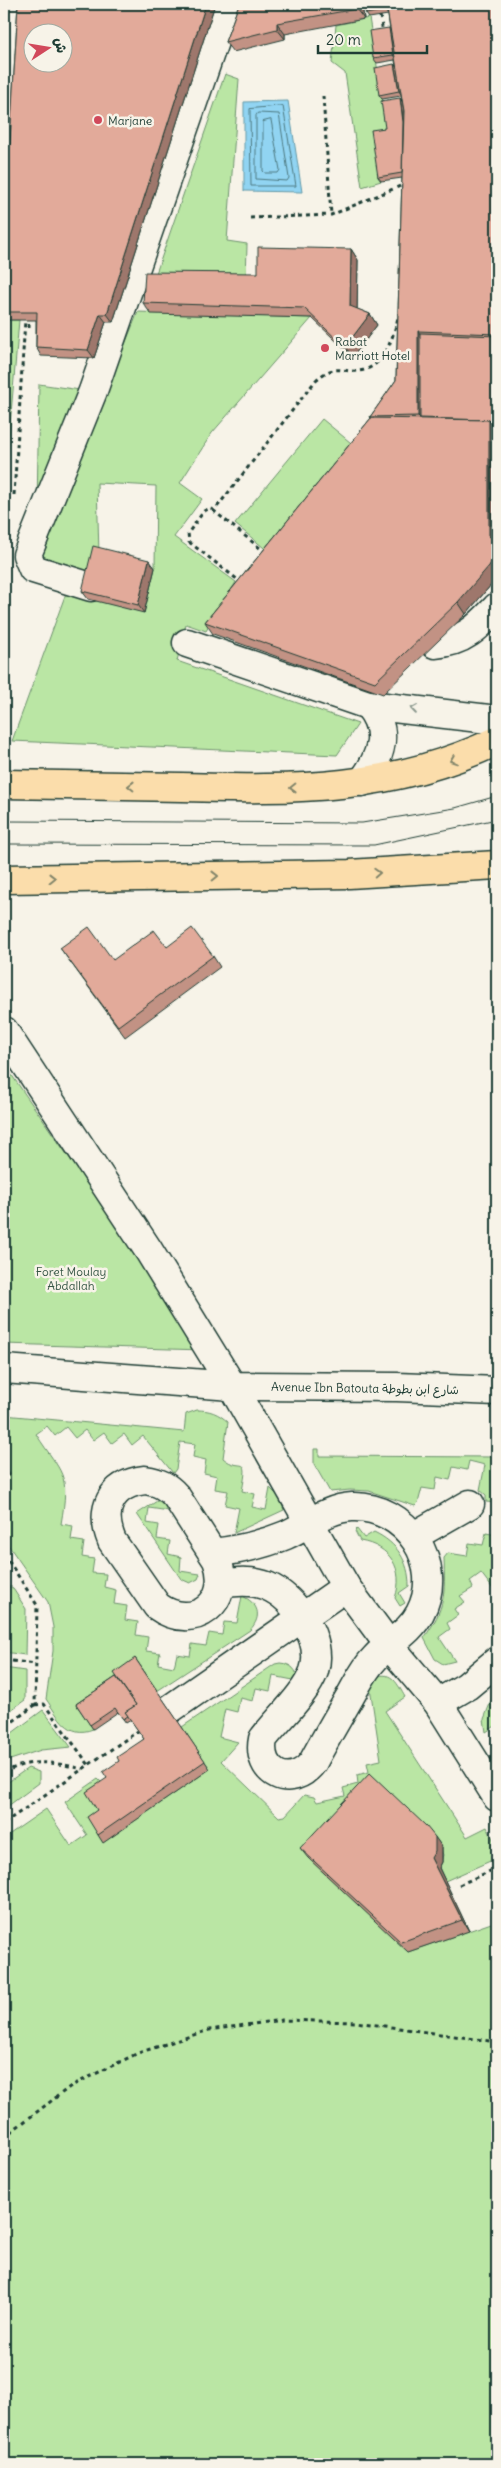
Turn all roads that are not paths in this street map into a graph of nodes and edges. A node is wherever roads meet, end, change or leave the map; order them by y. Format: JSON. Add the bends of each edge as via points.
{"nodes":[{"id":1,"x":227,"y":4,"type":"edge"},
{"id":2,"x":91,"y":587,"type":"edge"},
{"id":3,"x":497,"y":607,"type":"edge"},
{"id":4,"x":188,"y":643,"type":"dead end"},
{"id":5,"x":435,"y":644,"type":"edge"},
{"id":6,"x":368,"y":704,"type":"junction"},
{"id":7,"x":497,"y":720,"type":"edge"},
{"id":8,"x":497,"y":741,"type":"edge"},
{"id":9,"x":362,"y":782,"type":"junction"},
{"id":10,"x":4,"y":784,"type":"edge"},
{"id":11,"x":497,"y":865,"type":"edge"},
{"id":12,"x":4,"y":879,"type":"edge"},
{"id":13,"x":4,"y":1031,"type":"edge"},
{"id":14,"x":4,"y":1369,"type":"edge"},
{"id":15,"x":232,"y":1386,"type":"junction"},
{"id":16,"x":497,"y":1391,"type":"edge"},
{"id":17,"x":470,"y":1504,"type":"dead end"},
{"id":18,"x":309,"y":1523,"type":"junction"},
{"id":19,"x":414,"y":1536,"type":"junction"},
{"id":20,"x":213,"y":1553,"type":"junction"},
{"id":21,"x":222,"y":1584,"type":"junction"},
{"id":22,"x":346,"y":1587,"type":"junction"},
{"id":23,"x":302,"y":1618,"type":"junction"},
{"id":24,"x":389,"y":1644,"type":"junction"},
{"id":25,"x":497,"y":1661,"type":"edge"},
{"id":26,"x":438,"y":1703,"type":"junction"},
{"id":27,"x":170,"y":1709,"type":"edge"},
{"id":28,"x":497,"y":1797,"type":"edge"}],
"edges":[{"from":1,"to":2,"type":"street","via":[[93,391],[29,549],[28,560],[33,569]]},
{"from":3,"to":5,"type":"street","via":[[467,635],[448,643]]},
{"from":4,"to":6,"type":"street"},
{"from":7,"to":6,"type":"street","one_way":true},
{"from":6,"to":9,"type":"street","via":[[377,716],[382,738],[379,754]]},
{"from":8,"to":9,"type":"main road","one_way":true,"via":[[445,763],[391,778]]},
{"from":9,"to":10,"type":"main road","one_way":true,"via":[[318,788]]},
{"from":12,"to":11,"type":"main road","one_way":true,"via":[[349,874]]},
{"from":13,"to":15,"type":"street","via":[[149,1251]]},
{"from":14,"to":15,"type":"street","name":"Avenue Ibn Batouta شارع ابن بطوطة"},
{"from":15,"to":16,"type":"street","name":"Avenue Ibn Batouta شارع ابن بطوطة"},
{"from":15,"to":18,"type":"street"},
{"from":17,"to":19,"type":"street"},
{"from":18,"to":19,"type":"street","via":[[337,1510],[366,1508],[393,1517]]},
{"from":18,"to":20,"type":"street","via":[[264,1543]]},
{"from":18,"to":22,"type":"street"},
{"from":19,"to":24,"type":"street","via":[[427,1566],[426,1598],[412,1626]]},
{"from":20,"to":21,"type":"street","via":[[221,1571]]},
{"from":20,"to":21,"type":"street","via":[[168,1487],[157,1482],[133,1481],[113,1495],[108,1506],[107,1530],[112,1541],[150,1596],[167,1613],[179,1617],[202,1612],[211,1605]]},
{"from":21,"to":23,"type":"street","via":[[237,1581],[267,1586],[292,1604]]},
{"from":22,"to":23,"type":"street"},
{"from":22,"to":24,"type":"street"},
{"from":23,"to":24,"type":"street","via":[[312,1637],[316,1658],[310,1680],[263,1739],[261,1749],[263,1760],[277,1774],[287,1777],[306,1771],[364,1672]]},
{"from":23,"to":27,"type":"street"},
{"from":24,"to":26,"type":"street"},
{"from":25,"to":26,"type":"street","via":[[467,1686]]},
{"from":26,"to":28,"type":"street"}]}
